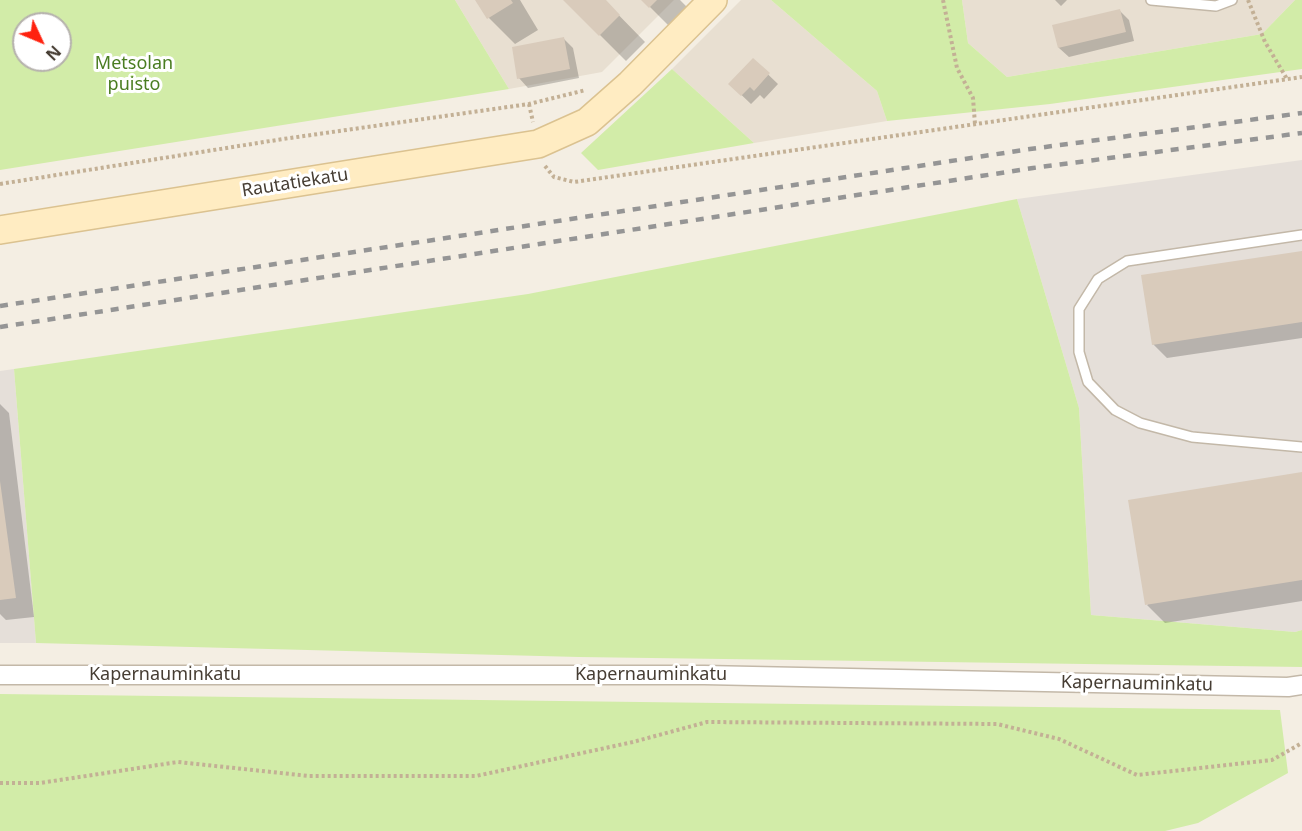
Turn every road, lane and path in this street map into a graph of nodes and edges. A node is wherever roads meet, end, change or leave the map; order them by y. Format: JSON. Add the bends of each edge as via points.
{"nodes":[{"id":1,"x":712,"y":0,"type":"edge"},
{"id":2,"x":943,"y":0,"type":"edge"},
{"id":3,"x":1151,"y":0,"type":"edge"},
{"id":4,"x":1232,"y":0,"type":"edge"},
{"id":5,"x":1248,"y":0,"type":"edge"},
{"id":6,"x":1302,"y":77,"type":"edge"},
{"id":7,"x":1287,"y":79,"type":"junction"},
{"id":8,"x":597,"y":87,"type":"dead end"},
{"id":9,"x":975,"y":124,"type":"junction"},
{"id":10,"x":541,"y":162,"type":"dead end"},
{"id":11,"x":0,"y":184,"type":"edge"},
{"id":12,"x":0,"y":230,"type":"edge"},
{"id":13,"x":1302,"y":235,"type":"edge"},
{"id":14,"x":1302,"y":447,"type":"edge"},
{"id":15,"x":0,"y":675,"type":"edge"},
{"id":16,"x":1302,"y":685,"type":"edge"},
{"id":17,"x":1302,"y":743,"type":"edge"},
{"id":18,"x":0,"y":783,"type":"edge"}],
"edges":[{"from":1,"to":12,"type":"street","name":"Rautatiekatu","via":[[587,122],[537,144]]},
{"from":2,"to":9,"type":"path","via":[[957,68],[973,98]]},
{"from":3,"to":4,"type":"lane","via":[[1216,6]]},
{"from":5,"to":7,"type":"path","via":[[1265,42]]},
{"from":6,"to":7,"type":"path"},
{"from":7,"to":9,"type":"path"},
{"from":8,"to":11,"type":"path","via":[[529,104]]},
{"from":9,"to":10,"type":"path","via":[[574,182],[554,177]]},
{"from":13,"to":14,"type":"lane","via":[[1127,261],[1098,279],[1079,309],[1079,352],[1088,382],[1115,410],[1140,423],[1192,437]]},
{"from":15,"to":16,"type":"street","name":"Kapernauminkatu","via":[[704,675]]},
{"from":17,"to":18,"type":"path","via":[[1272,760],[1137,775],[1059,739],[997,724],[707,723],[476,776],[309,776],[178,762],[40,783]]}]}
